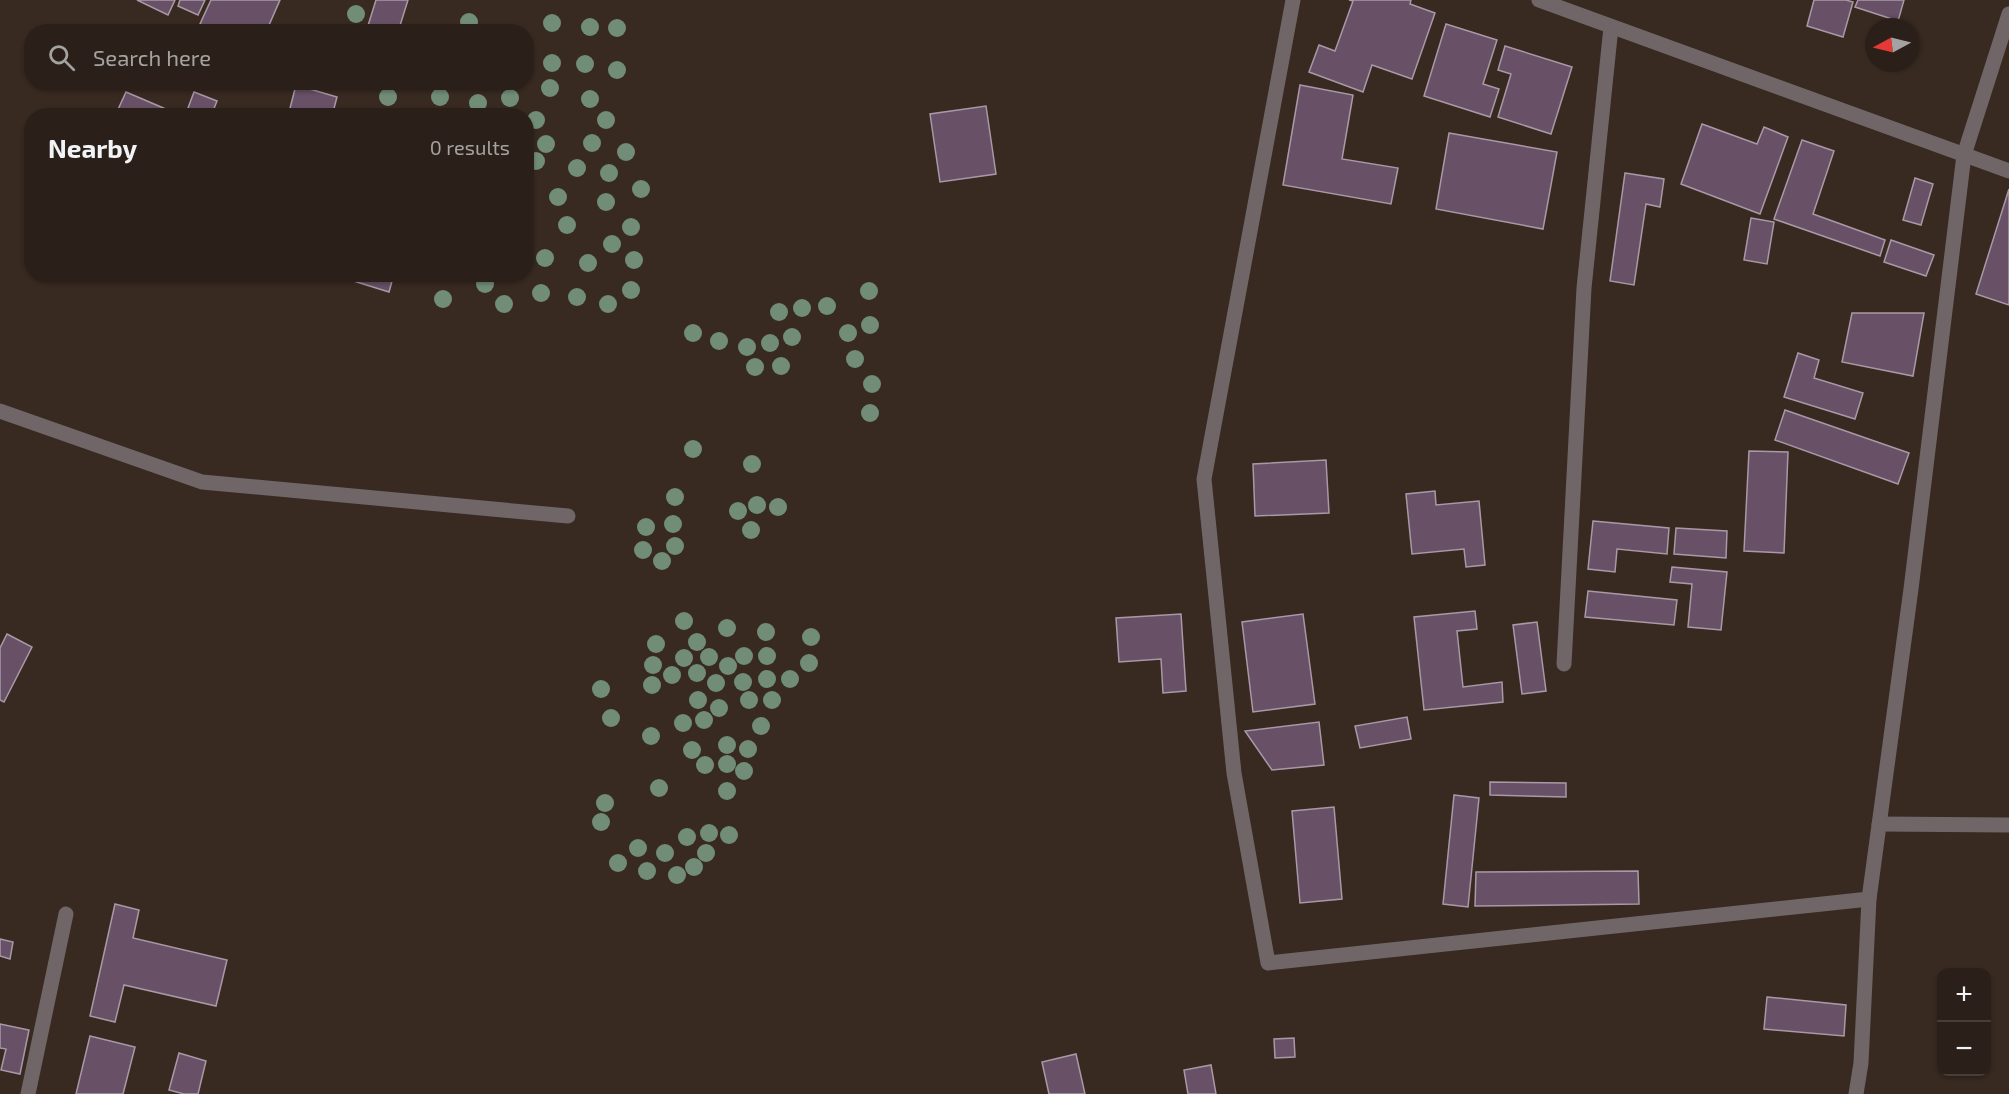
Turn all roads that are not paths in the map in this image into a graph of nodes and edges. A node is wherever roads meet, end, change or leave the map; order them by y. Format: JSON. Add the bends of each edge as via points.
{"nodes":[{"id":1,"x":1293,"y":0,"type":"edge"},
{"id":2,"x":1539,"y":0,"type":"edge"},
{"id":3,"x":2009,"y":14,"type":"edge"},
{"id":4,"x":1611,"y":27,"type":"junction"},
{"id":5,"x":1964,"y":155,"type":"junction"},
{"id":6,"x":2009,"y":171,"type":"edge"},
{"id":7,"x":0,"y":411,"type":"edge"},
{"id":8,"x":568,"y":516,"type":"dead end"},
{"id":9,"x":1564,"y":664,"type":"dead end"},
{"id":10,"x":1879,"y":824,"type":"junction"},
{"id":11,"x":2009,"y":825,"type":"edge"},
{"id":12,"x":1869,"y":899,"type":"junction"},
{"id":13,"x":66,"y":914,"type":"dead end"},
{"id":14,"x":28,"y":1094,"type":"edge"},
{"id":15,"x":1856,"y":1094,"type":"edge"}],
"edges":[{"from":1,"to":12,"type":"street","via":[[1204,479],[1234,773],[1268,963]]},
{"from":2,"to":4,"type":"street"},
{"from":3,"to":5,"type":"street"},
{"from":4,"to":5,"type":"street"},
{"from":4,"to":9,"type":"street","via":[[1584,288]]},
{"from":5,"to":6,"type":"street"},
{"from":5,"to":10,"type":"street"},
{"from":7,"to":8,"type":"street","via":[[202,482]]},
{"from":10,"to":11,"type":"street"},
{"from":10,"to":12,"type":"street"},
{"from":12,"to":15,"type":"street"},
{"from":13,"to":14,"type":"street"}]}
